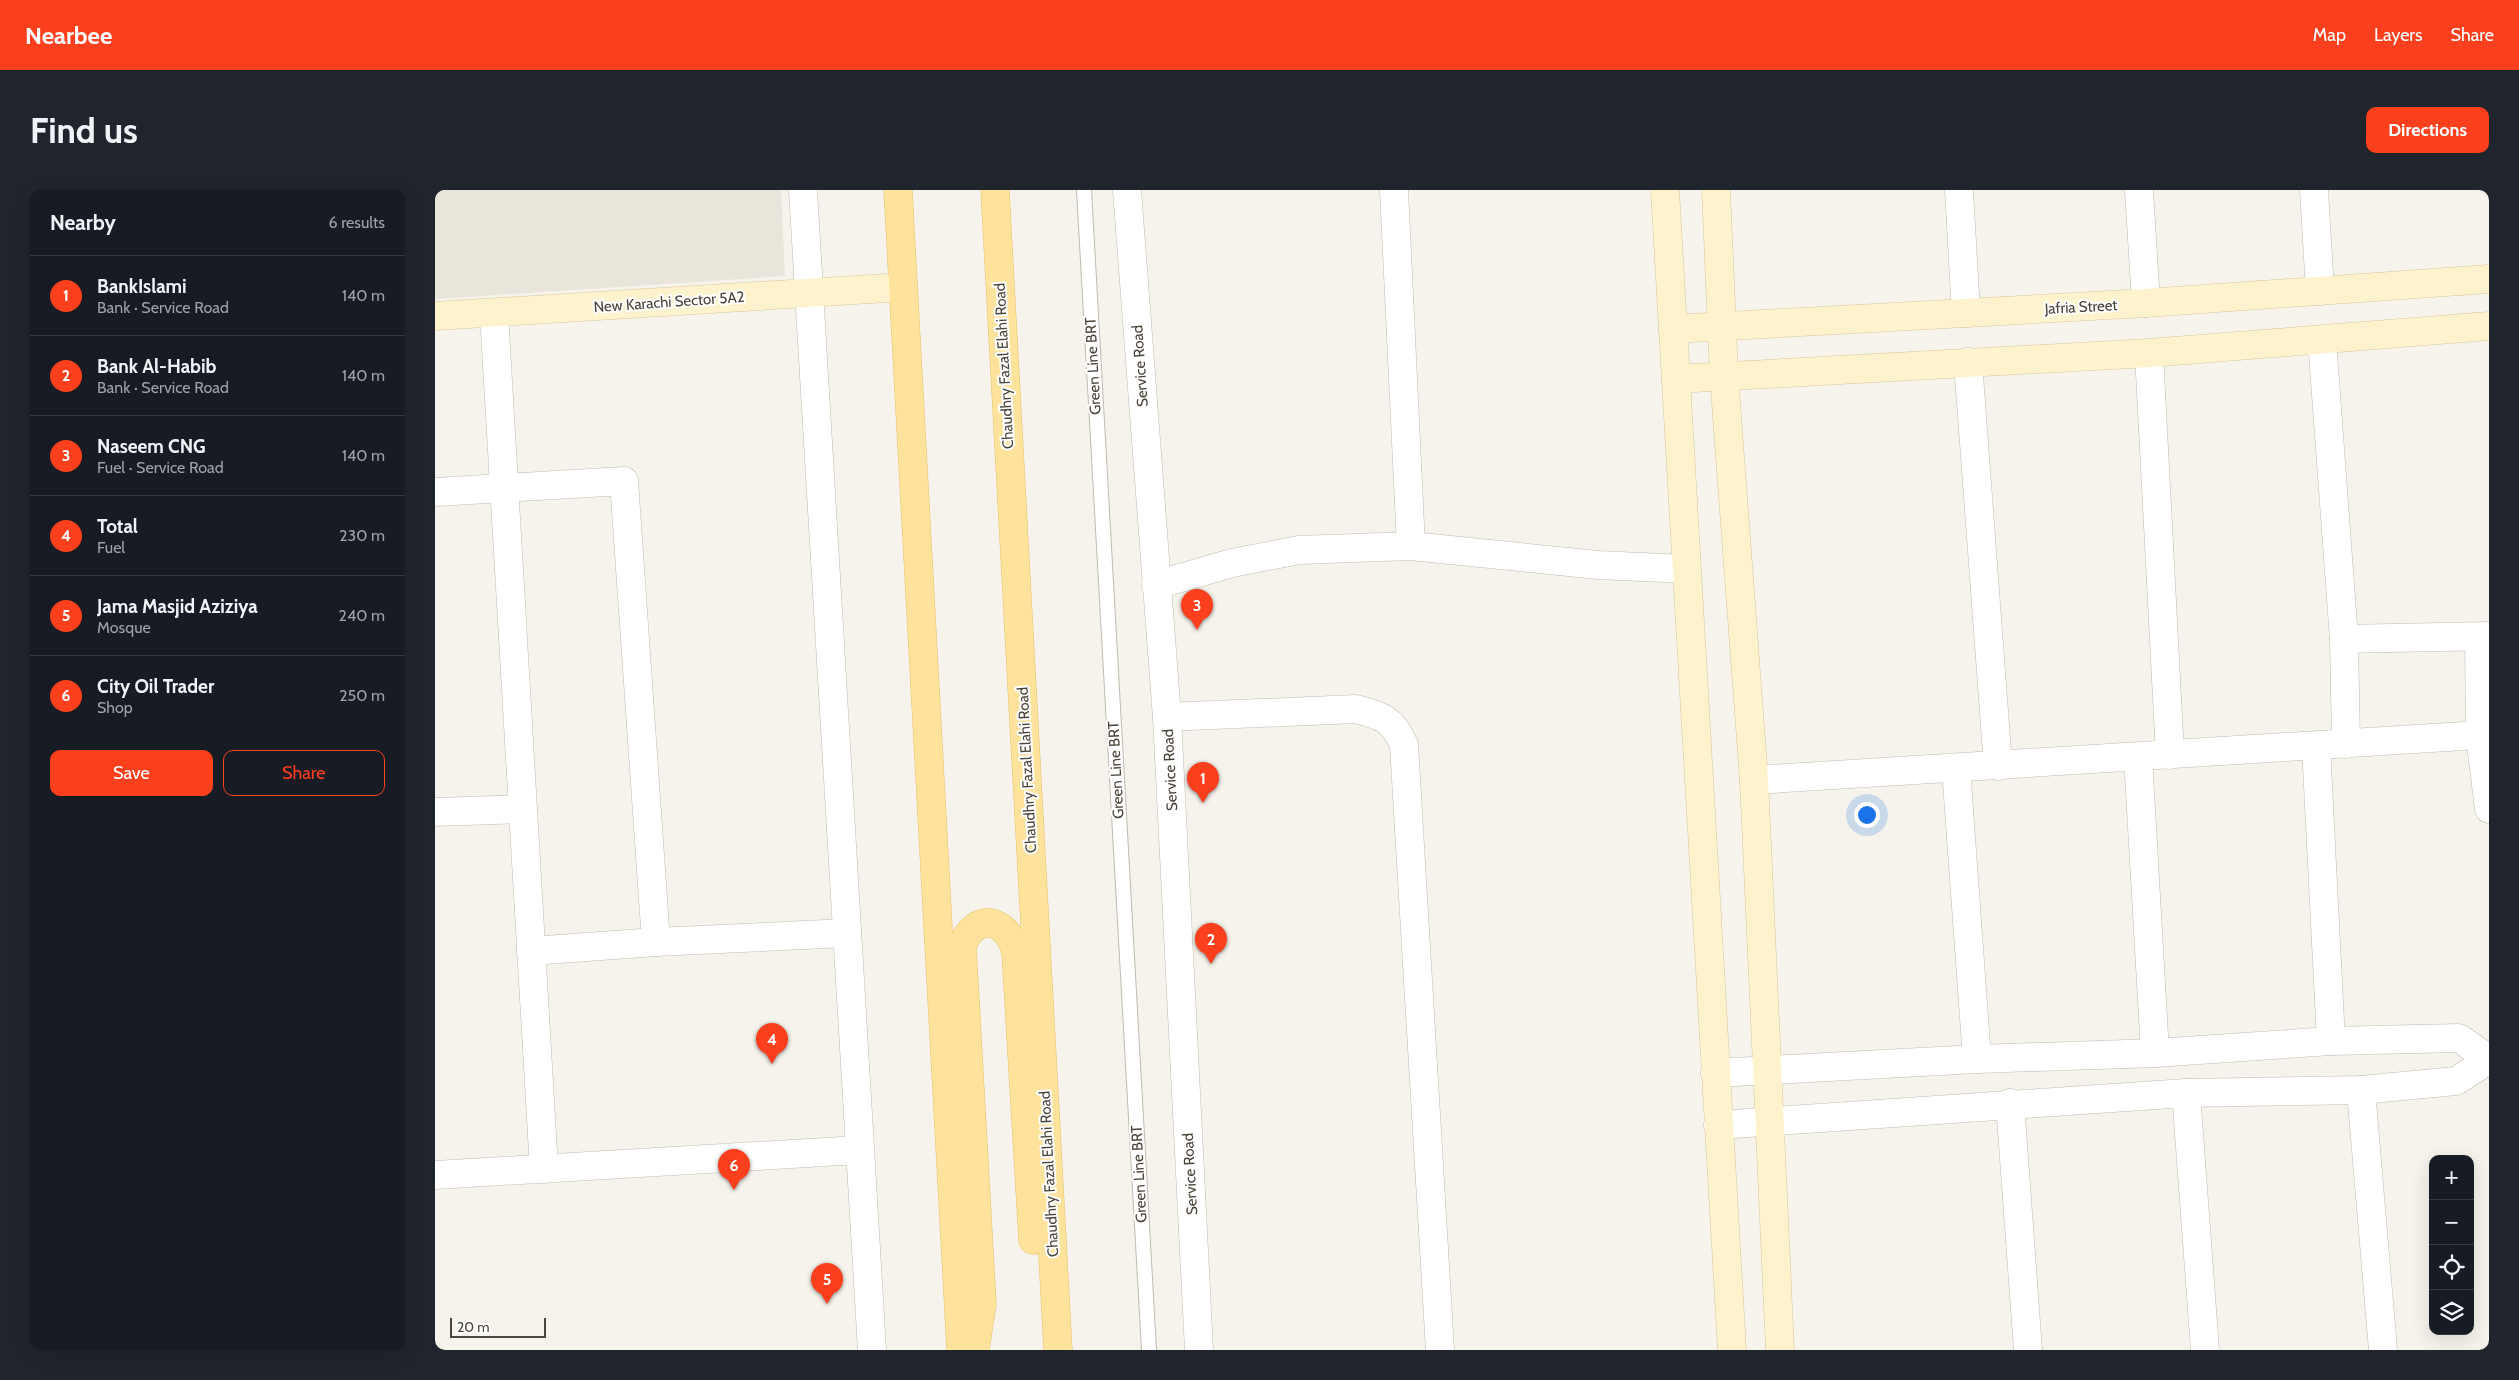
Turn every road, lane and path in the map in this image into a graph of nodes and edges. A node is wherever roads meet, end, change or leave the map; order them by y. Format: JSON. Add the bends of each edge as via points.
{"nodes":[{"id":1,"x":803,"y":190,"type":"edge"},
{"id":2,"x":898,"y":190,"type":"edge"},
{"id":3,"x":995,"y":190,"type":"edge"},
{"id":4,"x":1083,"y":190,"type":"edge"},
{"id":5,"x":1127,"y":190,"type":"edge"},
{"id":6,"x":1394,"y":190,"type":"edge"},
{"id":7,"x":1665,"y":190,"type":"edge"},
{"id":8,"x":1716,"y":190,"type":"edge"},
{"id":9,"x":1959,"y":190,"type":"edge"},
{"id":10,"x":2139,"y":190,"type":"edge"},
{"id":11,"x":2313,"y":190,"type":"edge"},
{"id":12,"x":2489,"y":279,"type":"edge"},
{"id":13,"x":903,"y":287,"type":"junction"},
{"id":14,"x":2319,"y":291,"type":"junction"},
{"id":15,"x":809,"y":293,"type":"junction"},
{"id":16,"x":2146,"y":303,"type":"junction"},
{"id":17,"x":494,"y":313,"type":"junction"},
{"id":18,"x":1966,"y":313,"type":"junction"},
{"id":19,"x":435,"y":316,"type":"edge"},
{"id":20,"x":1722,"y":325,"type":"junction"},
{"id":21,"x":2489,"y":326,"type":"edge"},
{"id":22,"x":1673,"y":329,"type":"junction"},
{"id":23,"x":2323,"y":340,"type":"junction"},
{"id":24,"x":2149,"y":353,"type":"junction"},
{"id":25,"x":1968,"y":362,"type":"junction"},
{"id":26,"x":1724,"y":376,"type":"junction"},
{"id":27,"x":1676,"y":380,"type":"junction"},
{"id":28,"x":504,"y":488,"type":"junction"},
{"id":29,"x":435,"y":492,"type":"edge"},
{"id":30,"x":1411,"y":546,"type":"junction"},
{"id":31,"x":1686,"y":569,"type":"junction"},
{"id":32,"x":1156,"y":585,"type":"junction"},
{"id":33,"x":2484,"y":637,"type":"edge"},
{"id":34,"x":2344,"y":639,"type":"junction"},
{"id":35,"x":1167,"y":717,"type":"junction"},
{"id":36,"x":2480,"y":736,"type":"junction"},
{"id":37,"x":2346,"y":744,"type":"junction"},
{"id":38,"x":2316,"y":746,"type":"junction"},
{"id":39,"x":2170,"y":755,"type":"junction"},
{"id":40,"x":2138,"y":757,"type":"junction"},
{"id":41,"x":1998,"y":766,"type":"junction"},
{"id":42,"x":1956,"y":768,"type":"junction"},
{"id":43,"x":1754,"y":780,"type":"junction"},
{"id":44,"x":523,"y":809,"type":"junction"},
{"id":45,"x":2489,"y":809,"type":"edge"},
{"id":46,"x":435,"y":812,"type":"edge"},
{"id":47,"x":847,"y":933,"type":"junction"},
{"id":48,"x":656,"y":942,"type":"junction"},
{"id":49,"x":531,"y":952,"type":"junction"},
{"id":50,"x":2331,"y":1041,"type":"junction"},
{"id":51,"x":2155,"y":1053,"type":"junction"},
{"id":52,"x":2489,"y":1059,"type":"edge"},
{"id":53,"x":1977,"y":1060,"type":"junction"},
{"id":54,"x":1767,"y":1070,"type":"junction"},
{"id":55,"x":1715,"y":1073,"type":"junction"},
{"id":56,"x":2361,"y":1090,"type":"junction"},
{"id":57,"x":2186,"y":1093,"type":"junction"},
{"id":58,"x":2010,"y":1103,"type":"junction"},
{"id":59,"x":1769,"y":1121,"type":"junction"},
{"id":60,"x":1718,"y":1125,"type":"junction"},
{"id":61,"x":859,"y":1150,"type":"junction"},
{"id":62,"x":544,"y":1168,"type":"junction"},
{"id":63,"x":435,"y":1175,"type":"edge"},
{"id":64,"x":865,"y":1350,"type":"edge"},
{"id":65,"x":961,"y":1350,"type":"edge"},
{"id":66,"x":975,"y":1350,"type":"edge"},
{"id":67,"x":1047,"y":1350,"type":"edge"},
{"id":68,"x":1058,"y":1350,"type":"edge"},
{"id":69,"x":1149,"y":1350,"type":"edge"},
{"id":70,"x":1199,"y":1350,"type":"edge"},
{"id":71,"x":1440,"y":1350,"type":"edge"},
{"id":72,"x":1732,"y":1350,"type":"edge"},
{"id":73,"x":1780,"y":1350,"type":"edge"},
{"id":74,"x":2028,"y":1350,"type":"edge"},
{"id":75,"x":2205,"y":1350,"type":"edge"},
{"id":76,"x":2383,"y":1350,"type":"edge"}],
"edges":[{"from":1,"to":15,"type":"street"},
{"from":2,"to":13,"type":"main road"},
{"from":3,"to":68,"type":"main road","name":"Chaudhry Fazal Elahi Road"},
{"from":4,"to":69,"type":"lane","name":"Green Line BRT"},
{"from":5,"to":32,"type":"street","name":"Service Road"},
{"from":6,"to":30,"type":"street"},
{"from":7,"to":22,"type":"street"},
{"from":8,"to":20,"type":"street"},
{"from":9,"to":18,"type":"street"},
{"from":10,"to":16,"type":"street"},
{"from":11,"to":14,"type":"street"},
{"from":12,"to":14,"type":"street","name":"Jafria Street"},
{"from":13,"to":15,"type":"street","name":"New Karachi Sector 5A2"},
{"from":13,"to":65,"type":"main road"},
{"from":14,"to":16,"type":"street","name":"Jafria Street"},
{"from":15,"to":17,"type":"street","name":"New Karachi Sector 5A2"},
{"from":15,"to":47,"type":"street"},
{"from":16,"to":18,"type":"street","name":"Jafria Street"},
{"from":17,"to":19,"type":"street","name":"New Karachi Sector 5A2"},
{"from":17,"to":28,"type":"street"},
{"from":18,"to":20,"type":"street","name":"Jafria Street"},
{"from":20,"to":22,"type":"street","name":"Jafria Street"},
{"from":20,"to":26,"type":"street"},
{"from":21,"to":23,"type":"street"},
{"from":22,"to":27,"type":"street"},
{"from":23,"to":24,"type":"street"},
{"from":23,"to":34,"type":"street"},
{"from":24,"to":25,"type":"street"},
{"from":24,"to":39,"type":"street"},
{"from":25,"to":26,"type":"street"},
{"from":25,"to":41,"type":"street"},
{"from":26,"to":27,"type":"street"},
{"from":26,"to":43,"type":"street"},
{"from":27,"to":31,"type":"street"},
{"from":28,"to":29,"type":"street"},
{"from":28,"to":44,"type":"street"},
{"from":28,"to":48,"type":"street","via":[[624,481]]},
{"from":30,"to":31,"type":"street","via":[[1598,566]]},
{"from":30,"to":32,"type":"street","via":[[1299,550],[1232,563]]},
{"from":31,"to":55,"type":"street"},
{"from":32,"to":35,"type":"street","name":"Service Road"},
{"from":33,"to":34,"type":"street"},
{"from":33,"to":36,"type":"street"},
{"from":34,"to":37,"type":"street"},
{"from":35,"to":70,"type":"street","name":"Service Road"},
{"from":35,"to":71,"type":"street","via":[[1356,709],[1382,716],[1397,728],[1404,745]]},
{"from":36,"to":37,"type":"street"},
{"from":36,"to":45,"type":"street"},
{"from":37,"to":38,"type":"street"},
{"from":38,"to":39,"type":"street"},
{"from":38,"to":50,"type":"street"},
{"from":39,"to":40,"type":"street"},
{"from":40,"to":41,"type":"street"},
{"from":40,"to":51,"type":"street"},
{"from":41,"to":42,"type":"street"},
{"from":42,"to":43,"type":"street"},
{"from":42,"to":53,"type":"street"},
{"from":43,"to":54,"type":"street"},
{"from":44,"to":46,"type":"street"},
{"from":44,"to":49,"type":"street"},
{"from":47,"to":48,"type":"street"},
{"from":47,"to":61,"type":"street"},
{"from":48,"to":49,"type":"street"},
{"from":49,"to":62,"type":"street"},
{"from":50,"to":51,"type":"street"},
{"from":50,"to":52,"type":"street","via":[[2459,1038]]},
{"from":51,"to":53,"type":"street"},
{"from":52,"to":56,"type":"street","via":[[2456,1081]]},
{"from":53,"to":54,"type":"street"},
{"from":54,"to":55,"type":"street"},
{"from":54,"to":59,"type":"street"},
{"from":55,"to":60,"type":"street"},
{"from":56,"to":57,"type":"street"},
{"from":56,"to":76,"type":"street"},
{"from":57,"to":58,"type":"street"},
{"from":57,"to":75,"type":"street"},
{"from":58,"to":59,"type":"street"},
{"from":58,"to":74,"type":"street"},
{"from":59,"to":60,"type":"street"},
{"from":59,"to":73,"type":"street"},
{"from":60,"to":72,"type":"street"},
{"from":61,"to":62,"type":"street"},
{"from":61,"to":64,"type":"street"},
{"from":62,"to":63,"type":"street"},
{"from":66,"to":67,"type":"main road","via":[[982,1304],[962,946],[969,931],[984,923],[993,923],[1007,931],[1016,954],[1037,1307]]}]}
